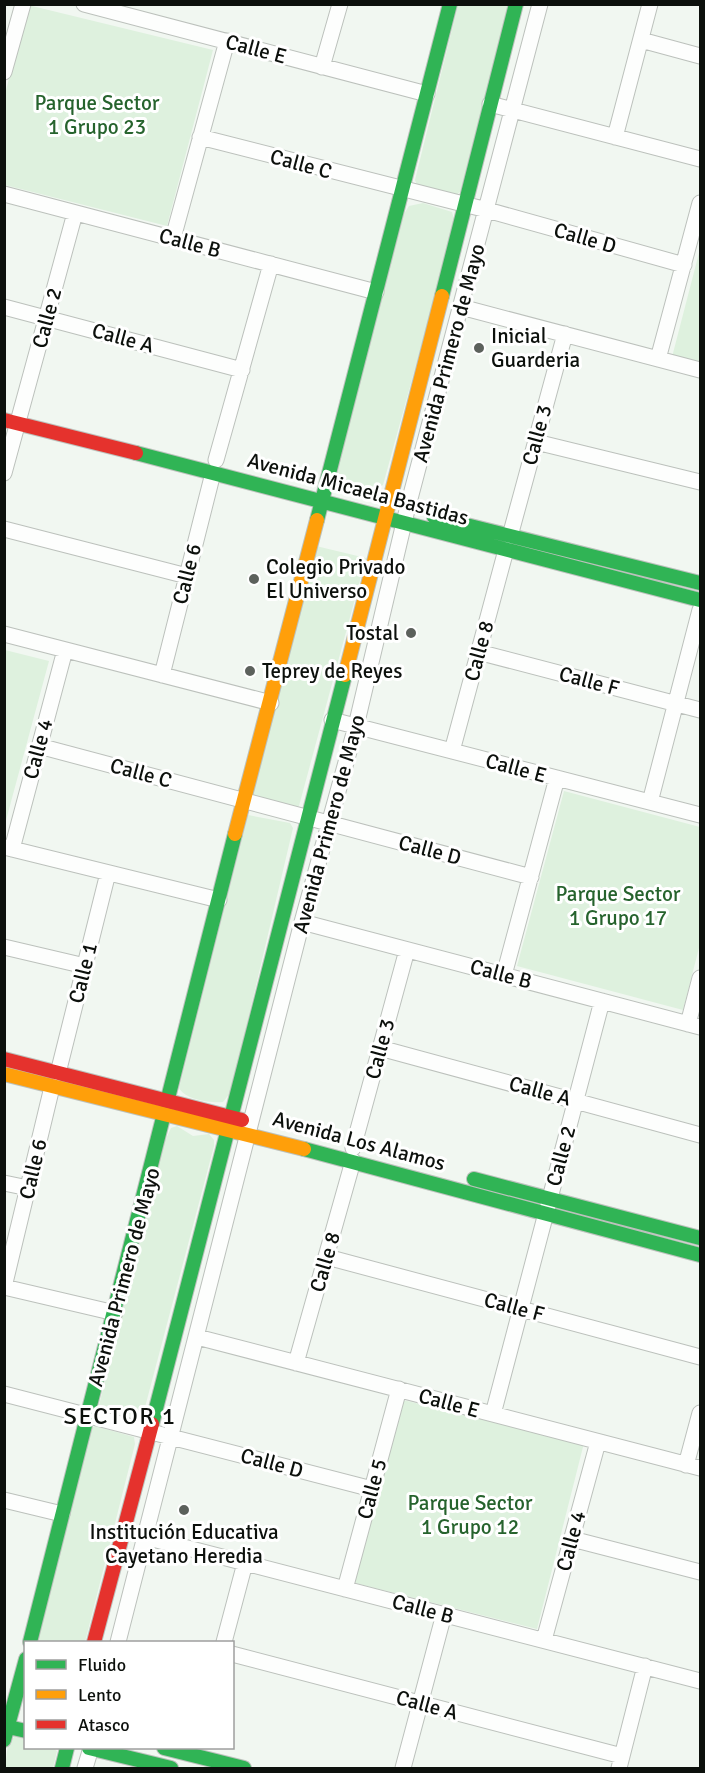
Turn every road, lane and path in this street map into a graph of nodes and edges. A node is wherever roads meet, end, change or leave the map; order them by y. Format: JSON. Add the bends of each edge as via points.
{"nodes":[{"id":1,"x":23,"y":4,"type":"edge"},
{"id":2,"x":84,"y":4,"type":"edge"},
{"id":3,"x":340,"y":4,"type":"edge"},
{"id":4,"x":450,"y":4,"type":"edge"},
{"id":5,"x":516,"y":4,"type":"edge"},
{"id":6,"x":540,"y":4,"type":"edge"},
{"id":7,"x":651,"y":4,"type":"edge"},
{"id":8,"x":122,"y":9,"type":"edge"},
{"id":9,"x":641,"y":40,"type":"junction"},
{"id":10,"x":227,"y":41,"type":"junction"},
{"id":11,"x":700,"y":56,"type":"edge"},
{"id":12,"x":322,"y":67,"type":"junction"},
{"id":13,"x":4,"y":72,"type":"edge"},
{"id":14,"x":427,"y":94,"type":"junction"},
{"id":15,"x":490,"y":104,"type":"junction"},
{"id":16,"x":513,"y":110,"type":"junction"},
{"id":17,"x":201,"y":137,"type":"junction"},
{"id":18,"x":615,"y":137,"type":"junction"},
{"id":19,"x":700,"y":159,"type":"edge"},
{"id":20,"x":402,"y":190,"type":"junction"},
{"id":21,"x":4,"y":194,"type":"edge"},
{"id":22,"x":700,"y":203,"type":"edge"},
{"id":23,"x":464,"y":205,"type":"junction"},
{"id":24,"x":487,"y":210,"type":"junction"},
{"id":25,"x":75,"y":213,"type":"junction"},
{"id":26,"x":173,"y":238,"type":"junction"},
{"id":27,"x":271,"y":264,"type":"junction"},
{"id":28,"x":684,"y":265,"type":"junction"},
{"id":29,"x":376,"y":292,"type":"junction"},
{"id":30,"x":4,"y":307,"type":"edge"},
{"id":31,"x":461,"y":307,"type":"junction"},
{"id":32,"x":46,"y":318,"type":"junction"},
{"id":33,"x":565,"y":334,"type":"junction"},
{"id":34,"x":658,"y":359,"type":"junction"},
{"id":35,"x":242,"y":370,"type":"junction"},
{"id":36,"x":700,"y":370,"type":"edge"},
{"id":37,"x":4,"y":407,"type":"edge"},
{"id":38,"x":14,"y":418,"type":"edge"},
{"id":39,"x":536,"y":442,"type":"junction"},
{"id":40,"x":215,"y":467,"type":"junction"},
{"id":41,"x":4,"y":473,"type":"edge"},
{"id":42,"x":700,"y":482,"type":"edge"},
{"id":43,"x":322,"y":493,"type":"junction"},
{"id":44,"x":385,"y":511,"type":"junction"},
{"id":45,"x":406,"y":516,"type":"junction"},
{"id":46,"x":4,"y":529,"type":"edge"},
{"id":47,"x":508,"y":543,"type":"junction"},
{"id":48,"x":187,"y":576,"type":"junction"},
{"id":49,"x":700,"y":583,"type":"edge"},
{"id":50,"x":700,"y":600,"type":"edge"},
{"id":51,"x":700,"y":610,"type":"edge"},
{"id":52,"x":4,"y":634,"type":"edge"},
{"id":53,"x":65,"y":650,"type":"junction"},
{"id":54,"x":478,"y":652,"type":"junction"},
{"id":55,"x":162,"y":675,"type":"junction"},
{"id":56,"x":271,"y":703,"type":"junction"},
{"id":57,"x":676,"y":704,"type":"junction"},
{"id":58,"x":700,"y":710,"type":"edge"},
{"id":59,"x":332,"y":720,"type":"junction"},
{"id":60,"x":356,"y":726,"type":"junction"},
{"id":61,"x":39,"y":746,"type":"junction"},
{"id":62,"x":452,"y":751,"type":"junction"},
{"id":63,"x":557,"y":778,"type":"junction"},
{"id":64,"x":244,"y":801,"type":"junction"},
{"id":65,"x":650,"y":802,"type":"junction"},
{"id":66,"x":700,"y":815,"type":"edge"},
{"id":67,"x":307,"y":818,"type":"junction"},
{"id":68,"x":329,"y":824,"type":"junction"},
{"id":69,"x":8,"y":848,"type":"edge"},
{"id":70,"x":108,"y":873,"type":"junction"},
{"id":71,"x":531,"y":877,"type":"junction"},
{"id":72,"x":219,"y":900,"type":"junction"},
{"id":73,"x":302,"y":922,"type":"junction"},
{"id":74,"x":4,"y":947,"type":"edge"},
{"id":75,"x":407,"y":950,"type":"junction"},
{"id":76,"x":85,"y":966,"type":"junction"},
{"id":77,"x":504,"y":975,"type":"junction"},
{"id":78,"x":700,"y":978,"type":"edge"},
{"id":79,"x":602,"y":1001,"type":"junction"},
{"id":80,"x":694,"y":1025,"type":"edge"},
{"id":81,"x":380,"y":1048,"type":"junction"},
{"id":82,"x":4,"y":1059,"type":"edge"},
{"id":83,"x":4,"y":1074,"type":"edge"},
{"id":84,"x":55,"y":1080,"type":"junction"},
{"id":85,"x":169,"y":1100,"type":"junction"},
{"id":86,"x":576,"y":1101,"type":"junction"},
{"id":87,"x":165,"y":1115,"type":"junction"},
{"id":88,"x":230,"y":1123,"type":"junction"},
{"id":89,"x":249,"y":1128,"type":"junction"},
{"id":90,"x":700,"y":1135,"type":"edge"},
{"id":91,"x":353,"y":1154,"type":"junction"},
{"id":92,"x":434,"y":1169,"type":"dead end"},
{"id":93,"x":457,"y":1175,"type":"dead end"},
{"id":94,"x":4,"y":1182,"type":"edge"},
{"id":95,"x":28,"y":1188,"type":"junction"},
{"id":96,"x":548,"y":1206,"type":"junction"},
{"id":97,"x":700,"y":1238,"type":"edge"},
{"id":98,"x":700,"y":1255,"type":"edge"},
{"id":99,"x":327,"y":1257,"type":"junction"},
{"id":100,"x":4,"y":1287,"type":"edge"},
{"id":101,"x":521,"y":1309,"type":"junction"},
{"id":102,"x":115,"y":1313,"type":"junction"},
{"id":103,"x":197,"y":1337,"type":"junction"},
{"id":104,"x":700,"y":1358,"type":"edge"},
{"id":105,"x":296,"y":1363,"type":"junction"},
{"id":106,"x":399,"y":1389,"type":"junction"},
{"id":107,"x":4,"y":1395,"type":"edge"},
{"id":108,"x":700,"y":1413,"type":"edge"},
{"id":109,"x":493,"y":1414,"type":"junction"},
{"id":110,"x":88,"y":1415,"type":"junction"},
{"id":111,"x":150,"y":1431,"type":"junction"},
{"id":112,"x":172,"y":1437,"type":"junction"},
{"id":113,"x":598,"y":1442,"type":"junction"},
{"id":114,"x":693,"y":1466,"type":"edge"},
{"id":115,"x":372,"y":1489,"type":"junction"},
{"id":116,"x":4,"y":1500,"type":"edge"},
{"id":117,"x":62,"y":1514,"type":"junction"},
{"id":118,"x":145,"y":1537,"type":"junction"},
{"id":119,"x":572,"y":1539,"type":"junction"},
{"id":120,"x":245,"y":1563,"type":"junction"},
{"id":121,"x":700,"y":1572,"type":"edge"},
{"id":122,"x":345,"y":1589,"type":"junction"},
{"id":123,"x":444,"y":1614,"type":"junction"},
{"id":124,"x":544,"y":1640,"type":"junction"},
{"id":125,"x":30,"y":1641,"type":"edge"},
{"id":126,"x":94,"y":1641,"type":"edge"},
{"id":127,"x":118,"y":1641,"type":"edge"},
{"id":128,"x":224,"y":1641,"type":"edge"},
{"id":129,"x":234,"y":1655,"type":"edge"},
{"id":130,"x":645,"y":1666,"type":"junction"},
{"id":131,"x":24,"y":1668,"type":"edge"},
{"id":132,"x":700,"y":1681,"type":"edge"},
{"id":133,"x":419,"y":1703,"type":"junction"},
{"id":134,"x":14,"y":1710,"type":"edge"},
{"id":135,"x":6,"y":1731,"type":"edge"},
{"id":136,"x":24,"y":1731,"type":"edge"},
{"id":137,"x":67,"y":1749,"type":"edge"},
{"id":138,"x":90,"y":1749,"type":"edge"},
{"id":139,"x":94,"y":1749,"type":"edge"},
{"id":140,"x":174,"y":1749,"type":"edge"},
{"id":141,"x":195,"y":1751,"type":"edge"},
{"id":142,"x":621,"y":1762,"type":"edge"},
{"id":143,"x":62,"y":1768,"type":"edge"},
{"id":144,"x":86,"y":1768,"type":"edge"},
{"id":145,"x":171,"y":1768,"type":"edge"},
{"id":146,"x":244,"y":1768,"type":"edge"},
{"id":147,"x":403,"y":1768,"type":"edge"}],
"edges":[{"from":1,"to":13,"type":"street"},
{"from":2,"to":8,"type":"street","name":"Calle E"},
{"from":3,"to":12,"type":"street"},
{"from":4,"to":14,"type":"main road","name":"Avenida Primero de Mayo"},
{"from":5,"to":15,"type":"main road","name":"Avenida Primero de Mayo"},
{"from":6,"to":16,"type":"street","name":"Avenida Primero de Mayo"},
{"from":7,"to":9,"type":"street"},
{"from":8,"to":10,"type":"street","name":"Calle E"},
{"from":9,"to":11,"type":"street"},
{"from":9,"to":18,"type":"street"},
{"from":10,"to":12,"type":"street","name":"Calle E"},
{"from":10,"to":17,"type":"street"},
{"from":12,"to":14,"type":"street","name":"Calle E"},
{"from":14,"to":20,"type":"main road","name":"Avenida Primero de Mayo"},
{"from":15,"to":16,"type":"street"},
{"from":15,"to":23,"type":"main road","name":"Avenida Primero de Mayo"},
{"from":16,"to":18,"type":"street"},
{"from":16,"to":24,"type":"street","name":"Avenida Primero de Mayo"},
{"from":17,"to":20,"type":"street","name":"Calle C"},
{"from":17,"to":26,"type":"street"},
{"from":18,"to":19,"type":"street"},
{"from":20,"to":23,"type":"street","name":"Calle C"},
{"from":20,"to":29,"type":"main road","name":"Avenida Primero de Mayo"},
{"from":21,"to":25,"type":"street","name":"Calle B"},
{"from":22,"to":28,"type":"street"},
{"from":23,"to":24,"type":"street","name":"Calle D"},
{"from":23,"to":44,"type":"main road","name":"Avenida Primero de Mayo"},
{"from":24,"to":28,"type":"street","name":"Calle D"},
{"from":24,"to":31,"type":"street","name":"Avenida Primero de Mayo"},
{"from":25,"to":26,"type":"street","name":"Calle B"},
{"from":25,"to":32,"type":"street","name":"Calle 2"},
{"from":26,"to":27,"type":"street","name":"Calle B"},
{"from":27,"to":29,"type":"street","name":"Calle B"},
{"from":27,"to":35,"type":"street"},
{"from":28,"to":34,"type":"street"},
{"from":29,"to":43,"type":"main road","name":"Avenida Primero de Mayo"},
{"from":30,"to":32,"type":"street","name":"Calle A"},
{"from":31,"to":33,"type":"street"},
{"from":31,"to":45,"type":"street","name":"Avenida Primero de Mayo"},
{"from":32,"to":35,"type":"street","name":"Calle A"},
{"from":32,"to":38,"type":"street","name":"Calle 2"},
{"from":33,"to":34,"type":"street"},
{"from":33,"to":39,"type":"street","name":"Calle 3"},
{"from":34,"to":36,"type":"street"},
{"from":35,"to":40,"type":"street"},
{"from":37,"to":38,"type":"main road","name":"Avenida Micaela Bastidas"},
{"from":38,"to":40,"type":"main road","name":"Avenida Micaela Bastidas"},
{"from":38,"to":41,"type":"street","name":"Calle 2"},
{"from":39,"to":42,"type":"street"},
{"from":39,"to":47,"type":"street","name":"Calle 3"},
{"from":40,"to":43,"type":"main road","name":"Avenida Micaela Bastidas"},
{"from":40,"to":48,"type":"street","name":"Calle 6"},
{"from":43,"to":44,"type":"main road","name":"Avenida Micaela Bastidas"},
{"from":43,"to":56,"type":"main road","name":"Avenida Primero de Mayo"},
{"from":44,"to":45,"type":"main road","name":"Avenida Micaela Bastidas"},
{"from":44,"to":59,"type":"main road","name":"Avenida Primero de Mayo"},
{"from":45,"to":47,"type":"main road","name":"Avenida Micaela Bastidas"},
{"from":45,"to":60,"type":"street","name":"Avenida Primero de Mayo"},
{"from":46,"to":48,"type":"street"},
{"from":47,"to":49,"type":"main road","name":"Avenida Micaela Bastidas"},
{"from":47,"to":50,"type":"main road","name":"Avenida Micaela Bastidas"},
{"from":47,"to":54,"type":"street","name":"Calle 8"},
{"from":48,"to":55,"type":"street","name":"Calle 6"},
{"from":51,"to":57,"type":"street"},
{"from":52,"to":53,"type":"street"},
{"from":53,"to":55,"type":"street"},
{"from":53,"to":61,"type":"street","name":"Calle 4"},
{"from":54,"to":57,"type":"street","name":"Calle F"},
{"from":54,"to":62,"type":"street","name":"Calle 8"},
{"from":55,"to":56,"type":"street"},
{"from":56,"to":64,"type":"main road","name":"Avenida Primero de Mayo"},
{"from":57,"to":58,"type":"street","name":"Calle F"},
{"from":57,"to":65,"type":"street"},
{"from":59,"to":60,"type":"street","name":"Calle E"},
{"from":59,"to":67,"type":"main road","name":"Avenida Primero de Mayo"},
{"from":60,"to":62,"type":"street","name":"Calle E"},
{"from":60,"to":68,"type":"street","name":"Avenida Primero de Mayo"},
{"from":61,"to":64,"type":"street","name":"Calle C"},
{"from":61,"to":69,"type":"street","name":"Calle 4"},
{"from":62,"to":63,"type":"street","name":"Calle E"},
{"from":63,"to":65,"type":"street","name":"Calle E"},
{"from":63,"to":71,"type":"street"},
{"from":64,"to":67,"type":"street","name":"Calle C"},
{"from":64,"to":72,"type":"main road","name":"Avenida Primero de Mayo"},
{"from":65,"to":66,"type":"street","name":"Calle E"},
{"from":67,"to":68,"type":"street","name":"Calle D"},
{"from":67,"to":88,"type":"main road","name":"Avenida Primero de Mayo"},
{"from":68,"to":71,"type":"street","name":"Calle D"},
{"from":68,"to":73,"type":"street","name":"Avenida Primero de Mayo"},
{"from":69,"to":70,"type":"street"},
{"from":70,"to":72,"type":"street"},
{"from":70,"to":76,"type":"street","name":"Calle 1"},
{"from":71,"to":77,"type":"street"},
{"from":72,"to":85,"type":"main road","name":"Avenida Primero de Mayo"},
{"from":73,"to":75,"type":"street","name":"Calle B"},
{"from":73,"to":89,"type":"street","name":"Avenida Primero de Mayo"},
{"from":74,"to":76,"type":"street"},
{"from":75,"to":77,"type":"street","name":"Calle B"},
{"from":75,"to":81,"type":"street","name":"Calle 3"},
{"from":76,"to":84,"type":"street","name":"Calle 1"},
{"from":77,"to":79,"type":"street","name":"Calle B"},
{"from":78,"to":80,"type":"street"},
{"from":79,"to":80,"type":"street","name":"Calle B"},
{"from":79,"to":86,"type":"street","name":"Calle 2"},
{"from":81,"to":86,"type":"street","name":"Calle A"},
{"from":81,"to":91,"type":"street","name":"Calle 3"},
{"from":82,"to":84,"type":"main road","name":"Avenida Los Alamos"},
{"from":83,"to":84,"type":"main road","name":"Avenida Los Alamos"},
{"from":84,"to":85,"type":"main road","name":"Avenida Los Alamos"},
{"from":84,"to":87,"type":"main road","name":"Avenida Los Alamos"},
{"from":84,"to":95,"type":"street","name":"Calle 6"},
{"from":85,"to":87,"type":"main road","name":"Avenida Primero de Mayo"},
{"from":85,"to":88,"type":"main road","name":"Avenida Los Alamos"},
{"from":86,"to":90,"type":"street","name":"Calle A"},
{"from":86,"to":96,"type":"street","name":"Calle 2"},
{"from":87,"to":88,"type":"main road","name":"Avenida Los Alamos"},
{"from":87,"to":102,"type":"main road","name":"Avenida Primero de Mayo"},
{"from":88,"to":89,"type":"main road","name":"Avenida Los Alamos"},
{"from":88,"to":111,"type":"main road","name":"Avenida Primero de Mayo"},
{"from":89,"to":91,"type":"main road","name":"Avenida Los Alamos"},
{"from":89,"to":103,"type":"street","name":"Avenida Primero de Mayo"},
{"from":91,"to":92,"type":"main road","name":"Avenida Los Alamos"},
{"from":91,"to":96,"type":"main road","name":"Avenida Los Alamos"},
{"from":91,"to":99,"type":"street","name":"Calle 8"},
{"from":93,"to":96,"type":"main road","name":"Avenida Los Alamos"},
{"from":94,"to":95,"type":"street"},
{"from":95,"to":100,"type":"street","name":"Calle 6"},
{"from":96,"to":97,"type":"main road","name":"Avenida Los Alamos"},
{"from":96,"to":98,"type":"main road","name":"Avenida Los Alamos"},
{"from":96,"to":101,"type":"street","name":"Calle 2"},
{"from":99,"to":101,"type":"street","name":"Calle F"},
{"from":99,"to":105,"type":"street","name":"Calle 8"},
{"from":100,"to":102,"type":"street"},
{"from":101,"to":104,"type":"street","name":"Calle F"},
{"from":101,"to":109,"type":"street","name":"Calle 2"},
{"from":102,"to":110,"type":"main road","name":"Avenida Primero de Mayo"},
{"from":103,"to":105,"type":"street","name":"Calle E"},
{"from":103,"to":112,"type":"street","name":"Avenida Primero de Mayo"},
{"from":105,"to":106,"type":"street","name":"Calle E"},
{"from":106,"to":109,"type":"street","name":"Calle E"},
{"from":106,"to":115,"type":"street","name":"Calle 5"},
{"from":107,"to":110,"type":"street"},
{"from":108,"to":114,"type":"street"},
{"from":109,"to":113,"type":"street","name":"Calle E"},
{"from":110,"to":111,"type":"street","name":"Calle D"},
{"from":110,"to":117,"type":"main road","name":"Avenida Primero de Mayo"},
{"from":111,"to":112,"type":"street","name":"Calle D"},
{"from":111,"to":126,"type":"main road","name":"Avenida Primero de Mayo"},
{"from":112,"to":115,"type":"street","name":"Calle D"},
{"from":112,"to":118,"type":"street","name":"Avenida Primero de Mayo"},
{"from":113,"to":114,"type":"street","name":"Calle E"},
{"from":113,"to":119,"type":"street","name":"Calle 4"},
{"from":115,"to":122,"type":"street","name":"Calle 5"},
{"from":116,"to":117,"type":"street"},
{"from":117,"to":125,"type":"main road","name":"Avenida Primero de Mayo"},
{"from":118,"to":120,"type":"street","name":"Calle B"},
{"from":118,"to":127,"type":"street","name":"Avenida Primero de Mayo"},
{"from":119,"to":121,"type":"street"},
{"from":119,"to":124,"type":"street","name":"Calle 4"},
{"from":120,"to":122,"type":"street","name":"Calle B"},
{"from":120,"to":128,"type":"street"},
{"from":122,"to":123,"type":"street","name":"Calle B"},
{"from":123,"to":124,"type":"street","name":"Calle B"},
{"from":123,"to":133,"type":"street"},
{"from":124,"to":130,"type":"street","name":"Calle B"},
{"from":129,"to":133,"type":"street","name":"Calle A"},
{"from":130,"to":132,"type":"street","name":"Calle B"},
{"from":130,"to":142,"type":"street"},
{"from":131,"to":134,"type":"main road"},
{"from":133,"to":142,"type":"street","name":"Calle A"},
{"from":133,"to":147,"type":"street"},
{"from":134,"to":135,"type":"main road"},
{"from":135,"to":136,"type":"main road"},
{"from":137,"to":143,"type":"main road"},
{"from":138,"to":144,"type":"street"},
{"from":139,"to":145,"type":"main road"},
{"from":140,"to":141,"type":"main road"},
{"from":141,"to":146,"type":"main road"}]}
